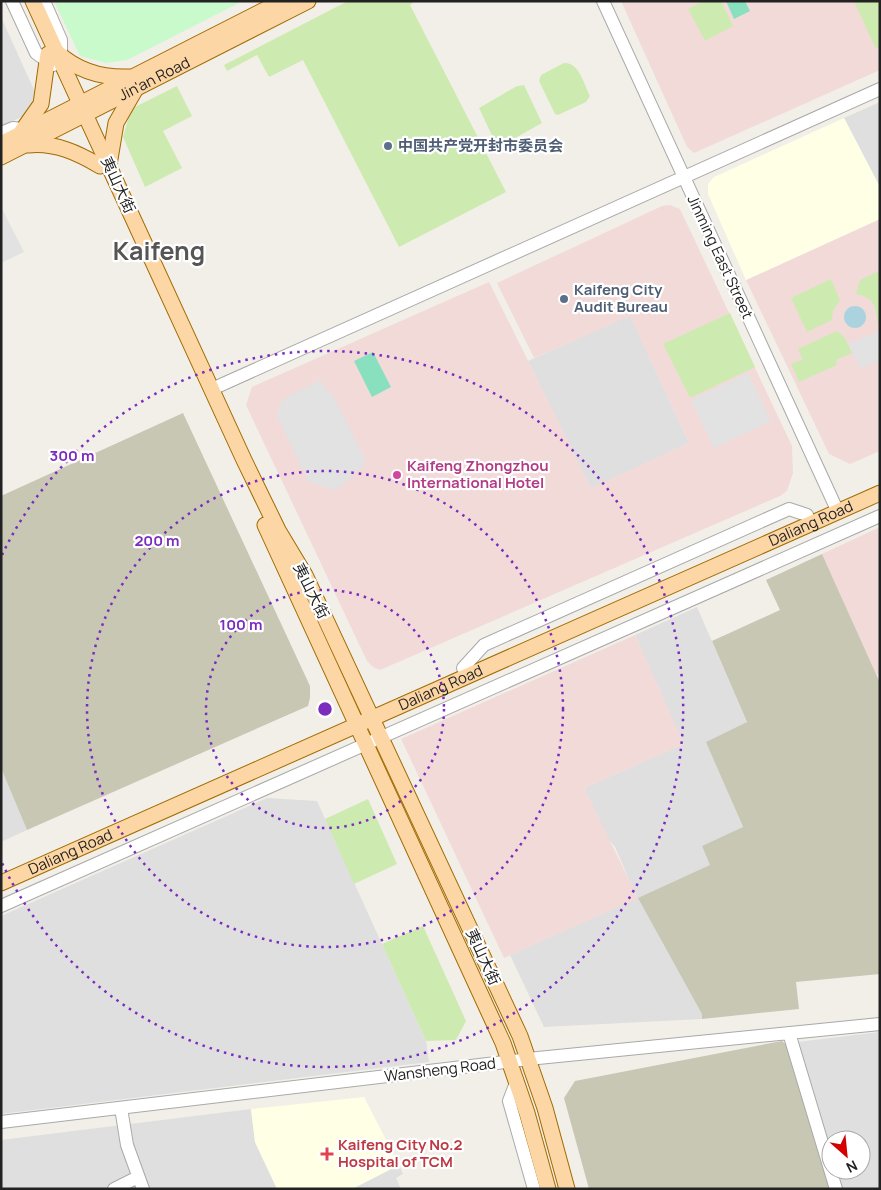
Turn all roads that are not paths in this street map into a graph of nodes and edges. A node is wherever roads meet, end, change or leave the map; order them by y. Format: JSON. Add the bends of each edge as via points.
{"nodes":[{"id":1,"x":12,"y":1,"type":"edge"},
{"id":2,"x":24,"y":1,"type":"edge"},
{"id":3,"x":34,"y":1,"type":"edge"},
{"id":4,"x":44,"y":1,"type":"edge"},
{"id":5,"x":282,"y":1,"type":"edge"},
{"id":6,"x":308,"y":1,"type":"edge"},
{"id":7,"x":603,"y":1,"type":"edge"},
{"id":8,"x":54,"y":58,"type":"junction"},
{"id":9,"x":135,"y":83,"type":"junction"},
{"id":10,"x":880,"y":89,"type":"edge"},
{"id":11,"x":79,"y":111,"type":"junction"},
{"id":12,"x":18,"y":135,"type":"edge"},
{"id":13,"x":1,"y":144,"type":"edge"},
{"id":14,"x":1,"y":157,"type":"edge"},
{"id":15,"x":104,"y":166,"type":"junction"},
{"id":16,"x":684,"y":177,"type":"junction"},
{"id":17,"x":212,"y":388,"type":"junction"},
{"id":18,"x":880,"y":482,"type":"edge"},
{"id":19,"x":880,"y":493,"type":"edge"},
{"id":20,"x":836,"y":507,"type":"junction"},
{"id":21,"x":880,"y":516,"type":"edge"},
{"id":22,"x":370,"y":714,"type":"junction"},
{"id":23,"x":355,"y":721,"type":"junction"},
{"id":24,"x":381,"y":738,"type":"junction"},
{"id":25,"x":365,"y":745,"type":"junction"},
{"id":26,"x":1,"y":872,"type":"edge"},
{"id":27,"x":1,"y":883,"type":"edge"},
{"id":28,"x":1,"y":906,"type":"edge"},
{"id":29,"x":880,"y":1024,"type":"edge"},
{"id":30,"x":789,"y":1033,"type":"junction"},
{"id":31,"x":529,"y":1059,"type":"junction"},
{"id":32,"x":510,"y":1062,"type":"junction"},
{"id":33,"x":517,"y":1080,"type":"junction"},
{"id":34,"x":121,"y":1108,"type":"junction"},
{"id":35,"x":1,"y":1122,"type":"edge"},
{"id":36,"x":140,"y":1183,"type":"edge"},
{"id":37,"x":114,"y":1189,"type":"edge"},
{"id":38,"x":534,"y":1189,"type":"edge"},
{"id":39,"x":548,"y":1189,"type":"edge"},
{"id":40,"x":567,"y":1189,"type":"edge"},
{"id":41,"x":836,"y":1189,"type":"edge"}],
"edges":[{"from":1,"to":8,"type":"street","via":[[36,53]]},
{"from":2,"to":8,"type":"main road","name":"夷山大街"},
{"from":3,"to":8,"type":"main road","name":"夷山大街"},
{"from":4,"to":8,"type":"street","via":[[61,40]]},
{"from":5,"to":9,"type":"main road","name":"Jin'an Road"},
{"from":6,"to":9,"type":"main road","name":"Jin'an Road"},
{"from":7,"to":16,"type":"street","name":"Jinming East Street"},
{"from":8,"to":9,"type":"main road","via":[[100,76]]},
{"from":8,"to":11,"type":"main road","name":"夷山大街"},
{"from":8,"to":12,"type":"main road","via":[[41,104]]},
{"from":9,"to":11,"type":"main road","name":"Jin'an Road"},
{"from":9,"to":15,"type":"main road","via":[[116,124]]},
{"from":10,"to":16,"type":"street"},
{"from":11,"to":12,"type":"main road","name":"Jin'an Road"},
{"from":11,"to":15,"type":"main road","name":"夷山大街"},
{"from":12,"to":13,"type":"main road","name":"Jin'an Road"},
{"from":12,"to":14,"type":"main road","name":"Jin'an Road"},
{"from":12,"to":15,"type":"main road","via":[[42,145],[65,149]]},
{"from":15,"to":17,"type":"main road","name":"夷山大街"},
{"from":15,"to":23,"type":"main road","name":"夷山大街"},
{"from":16,"to":17,"type":"street"},
{"from":16,"to":20,"type":"street","name":"Jinming East Street"},
{"from":17,"to":22,"type":"main road","name":"夷山大街","via":[[278,530],[305,575]]},
{"from":18,"to":20,"type":"main road","name":"Daliang Road"},
{"from":19,"to":20,"type":"main road","name":"Daliang Road"},
{"from":20,"to":22,"type":"main road","name":"Daliang Road"},
{"from":20,"to":22,"type":"main road","name":"Daliang Road","via":[[807,515],[463,668]]},
{"from":21,"to":24,"type":"street"},
{"from":22,"to":23,"type":"main road","name":"Daliang Road"},
{"from":22,"to":24,"type":"main road","name":"夷山大街"},
{"from":23,"to":25,"type":"main road","name":"夷山大街"},
{"from":23,"to":26,"type":"main road","name":"Daliang Road"},
{"from":23,"to":27,"type":"main road","name":"Daliang Road"},
{"from":24,"to":25,"type":"street"},
{"from":24,"to":31,"type":"main road","name":"夷山大街"},
{"from":25,"to":28,"type":"street"},
{"from":25,"to":32,"type":"main road","name":"夷山大街"},
{"from":29,"to":30,"type":"street","name":"Wansheng Road"},
{"from":30,"to":31,"type":"street","name":"Wansheng Road"},
{"from":30,"to":41,"type":"street"},
{"from":31,"to":32,"type":"street","name":"Wansheng Road"},
{"from":31,"to":40,"type":"main road","name":"夷山大街"},
{"from":32,"to":33,"type":"main road","name":"夷山大街"},
{"from":32,"to":34,"type":"street","name":"Wansheng Road"},
{"from":33,"to":38,"type":"street","via":[[509,1101]]},
{"from":33,"to":39,"type":"main road","name":"夷山大街"},
{"from":34,"to":35,"type":"street","name":"Wansheng Road"},
{"from":34,"to":36,"type":"street"},
{"from":36,"to":37,"type":"street"}]}
